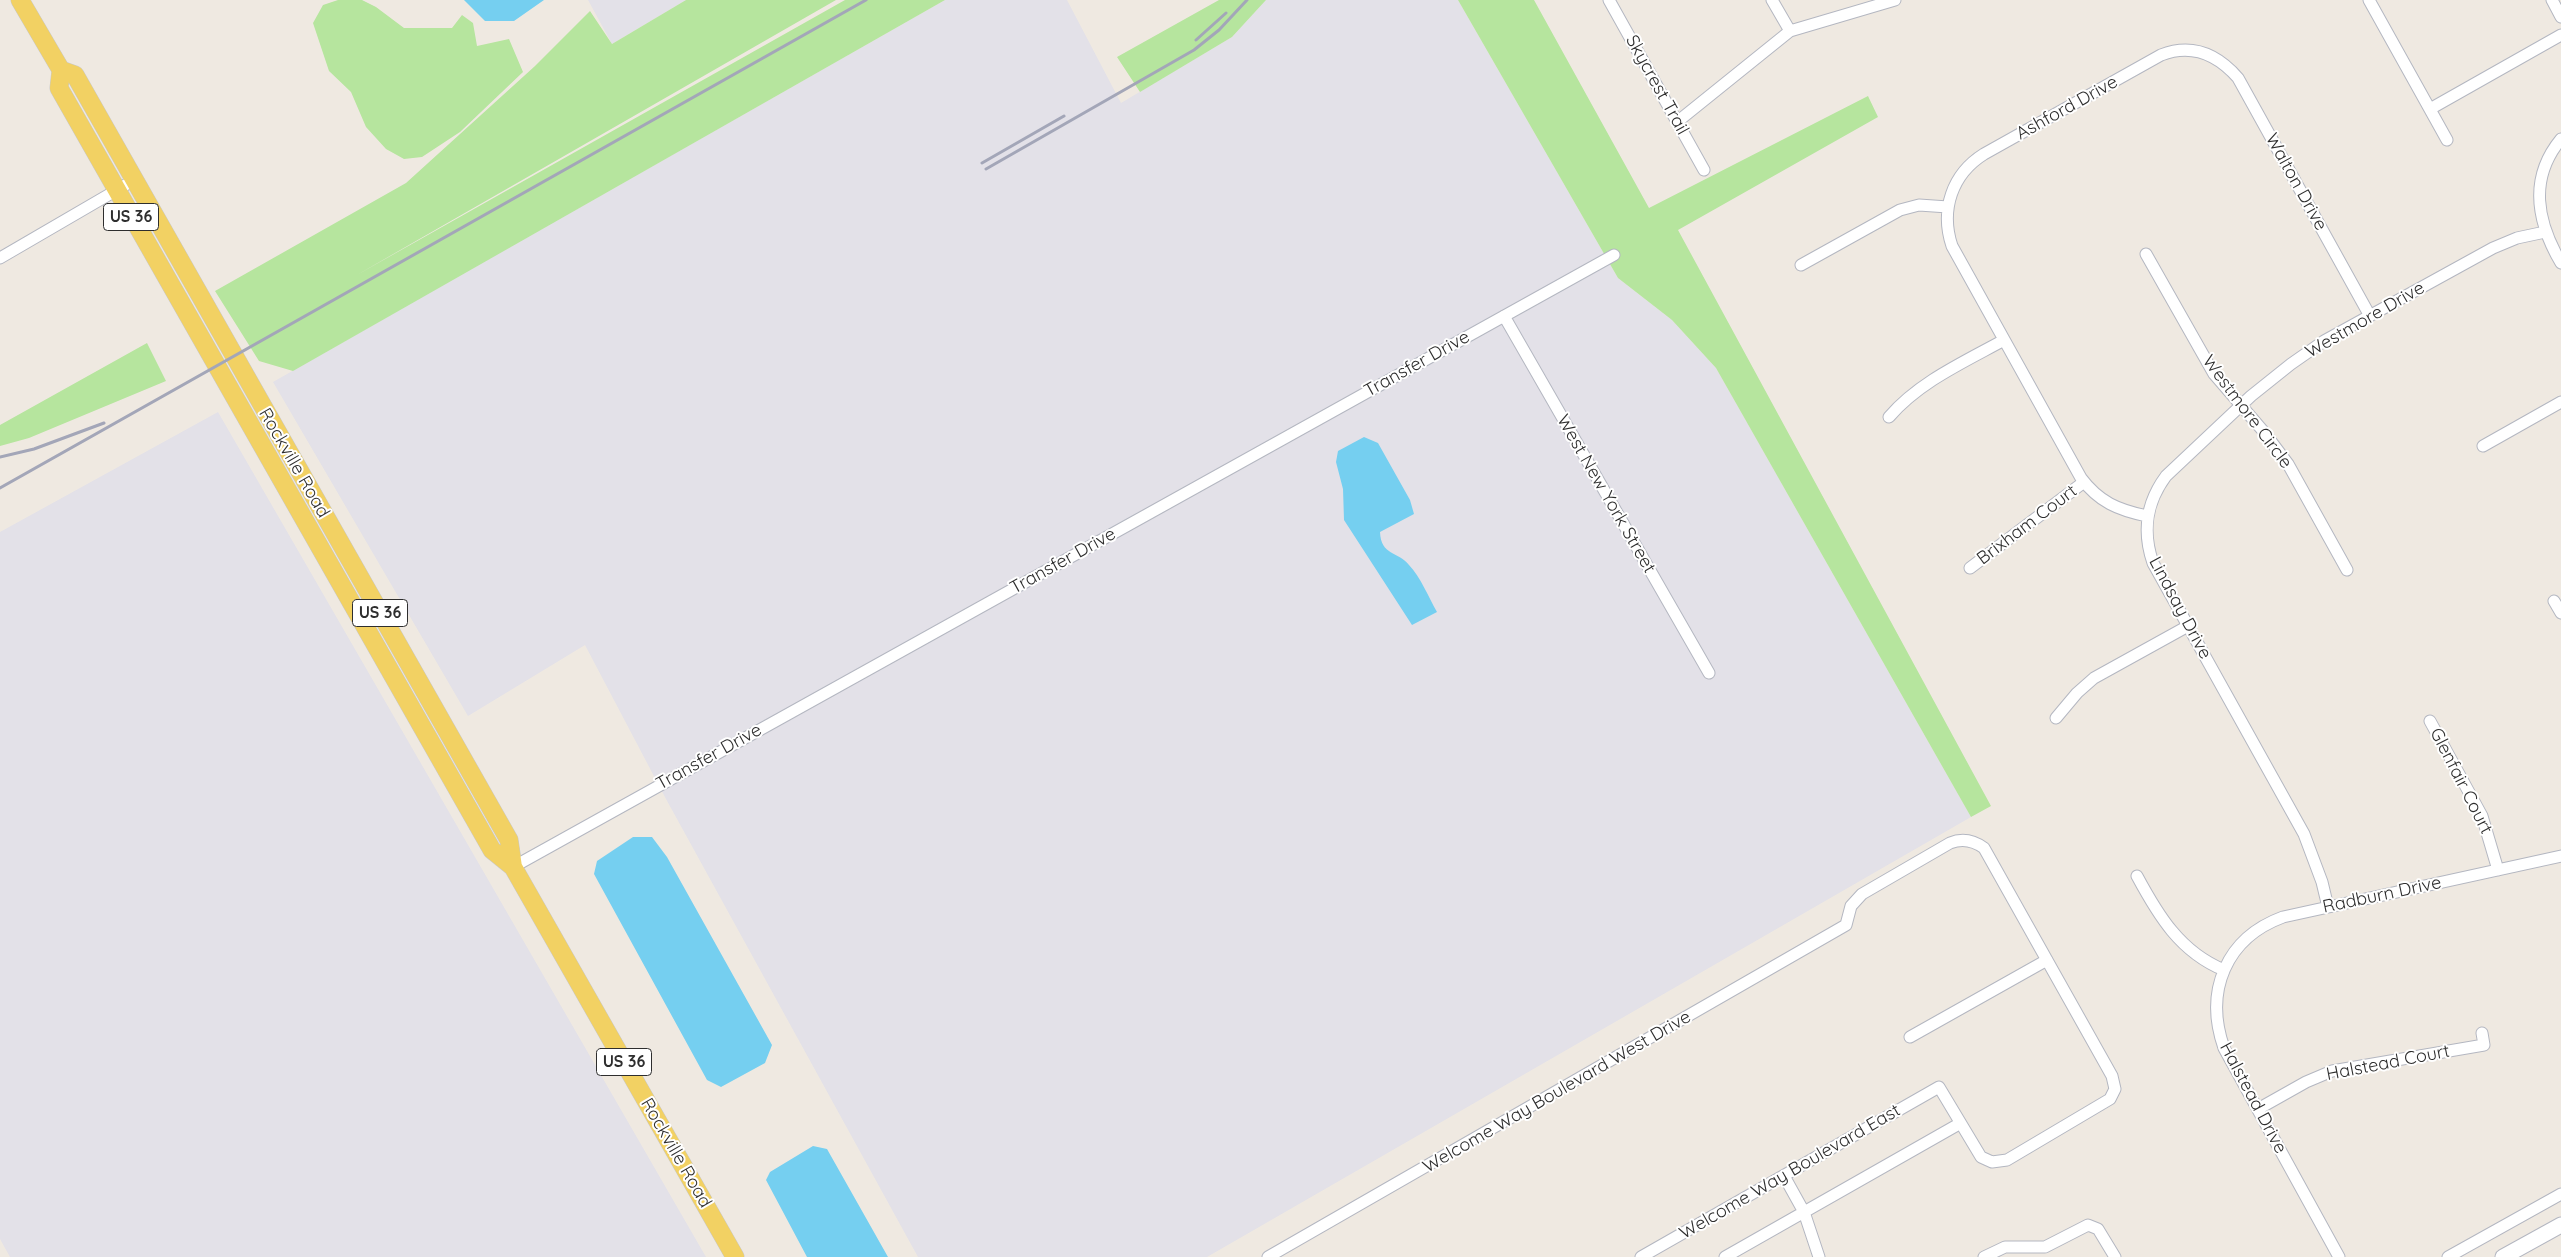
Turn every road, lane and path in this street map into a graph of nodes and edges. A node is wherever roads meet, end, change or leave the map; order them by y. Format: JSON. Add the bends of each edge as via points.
{"nodes":[{"id":1,"x":20,"y":0,"type":"edge"},
{"id":2,"x":1609,"y":0,"type":"edge"},
{"id":3,"x":1772,"y":0,"type":"edge"},
{"id":4,"x":1895,"y":0,"type":"edge"},
{"id":5,"x":2369,"y":0,"type":"edge"},
{"id":6,"x":2552,"y":0,"type":"edge"},
{"id":7,"x":2561,"y":17,"type":"edge"},
{"id":8,"x":1790,"y":31,"type":"junction"},
{"id":9,"x":2561,"y":35,"type":"edge"},
{"id":10,"x":2212,"y":56,"type":"joint"},
{"id":11,"x":61,"y":70,"type":"junction"},
{"id":12,"x":2430,"y":108,"type":"junction"},
{"id":13,"x":1677,"y":122,"type":"junction"},
{"id":14,"x":2561,"y":139,"type":"edge"},
{"id":15,"x":2447,"y":140,"type":"dead end"},
{"id":16,"x":1704,"y":170,"type":"dead end"},
{"id":17,"x":134,"y":180,"type":"junction"},
{"id":18,"x":116,"y":190,"type":"junction"},
{"id":19,"x":1948,"y":207,"type":"junction"},
{"id":20,"x":2545,"y":232,"type":"junction"},
{"id":21,"x":2146,"y":254,"type":"dead end"},
{"id":22,"x":1614,"y":255,"type":"dead end"},
{"id":23,"x":0,"y":258,"type":"edge"},
{"id":24,"x":2561,"y":263,"type":"edge"},
{"id":25,"x":1801,"y":265,"type":"dead end"},
{"id":26,"x":1504,"y":316,"type":"junction"},
{"id":27,"x":2370,"y":316,"type":"junction"},
{"id":28,"x":2004,"y":340,"type":"junction"},
{"id":29,"x":2561,"y":402,"type":"edge"},
{"id":30,"x":2240,"y":407,"type":"junction"},
{"id":31,"x":1889,"y":417,"type":"dead end"},
{"id":32,"x":2482,"y":446,"type":"dead end"},
{"id":33,"x":2084,"y":482,"type":"junction"},
{"id":34,"x":2147,"y":516,"type":"junction"},
{"id":35,"x":1970,"y":568,"type":"dead end"},
{"id":36,"x":2346,"y":570,"type":"dead end"},
{"id":37,"x":2554,"y":601,"type":"dead end"},
{"id":38,"x":2561,"y":614,"type":"edge"},
{"id":39,"x":2188,"y":626,"type":"junction"},
{"id":40,"x":1708,"y":673,"type":"dead end"},
{"id":41,"x":2056,"y":718,"type":"dead end"},
{"id":42,"x":2430,"y":721,"type":"dead end"},
{"id":43,"x":2561,"y":856,"type":"edge"},
{"id":44,"x":512,"y":866,"type":"junction"},
{"id":45,"x":2498,"y":870,"type":"junction"},
{"id":46,"x":2136,"y":876,"type":"dead end"},
{"id":47,"x":2328,"y":907,"type":"junction"},
{"id":48,"x":2047,"y":960,"type":"junction"},
{"id":49,"x":2224,"y":970,"type":"junction"},
{"id":50,"x":2482,"y":1033,"type":"dead end"},
{"id":51,"x":1910,"y":1037,"type":"dead end"},
{"id":52,"x":2258,"y":1109,"type":"junction"},
{"id":53,"x":1959,"y":1124,"type":"junction"},
{"id":54,"x":1784,"y":1176,"type":"junction"},
{"id":55,"x":2561,"y":1194,"type":"edge"},
{"id":56,"x":1804,"y":1212,"type":"junction"},
{"id":57,"x":2561,"y":1225,"type":"edge"},
{"id":58,"x":736,"y":1257,"type":"edge"},
{"id":59,"x":1268,"y":1257,"type":"edge"},
{"id":60,"x":1641,"y":1257,"type":"edge"},
{"id":61,"x":1725,"y":1257,"type":"edge"},
{"id":62,"x":1818,"y":1257,"type":"edge"},
{"id":63,"x":1984,"y":1257,"type":"edge"},
{"id":64,"x":2115,"y":1257,"type":"edge"},
{"id":65,"x":2339,"y":1257,"type":"edge"},
{"id":66,"x":2448,"y":1257,"type":"edge"},
{"id":67,"x":2503,"y":1257,"type":"edge"}],
"edges":[{"from":1,"to":11,"type":"main road","name":"Rockville Road","number":"US 36"},
{"from":2,"to":13,"type":"street","name":"Skycrest Trail"},
{"from":3,"to":8,"type":"street"},
{"from":4,"to":8,"type":"street"},
{"from":5,"to":12,"type":"street"},
{"from":6,"to":7,"type":"street"},
{"from":8,"to":13,"type":"street"},
{"from":9,"to":12,"type":"street"},
{"from":10,"to":19,"type":"street","name":"Ashford Drive","via":[[2192,50],[2161,55],[1984,154],[1959,178]]},
{"from":10,"to":27,"type":"street","name":"Walton Drive","via":[[2228,66],[2238,78]]},
{"from":11,"to":17,"type":"main road","name":"Rockville Road","number":"US 36","via":[[75,75]]},
{"from":11,"to":18,"type":"main road","name":"Rockville Road","number":"US 36","via":[[58,88]]},
{"from":12,"to":15,"type":"street"},
{"from":13,"to":16,"type":"street","name":"Skycrest Trail"},
{"from":14,"to":20,"type":"street","via":[[2548,160],[2541,181],[2540,210]]},
{"from":17,"to":18,"type":"street"},
{"from":17,"to":44,"type":"main road","name":"Rockville Road","number":"US 36","via":[[509,840]]},
{"from":18,"to":23,"type":"street"},
{"from":18,"to":44,"type":"main road","name":"Rockville Road","number":"US 36","via":[[492,850]]},
{"from":19,"to":25,"type":"street","via":[[1919,205],[1900,210]]},
{"from":19,"to":28,"type":"street","via":[[1947,222],[1952,246]]},
{"from":20,"to":24,"type":"street"},
{"from":20,"to":27,"type":"street","name":"Westmore Drive","via":[[2500,244]]},
{"from":21,"to":30,"type":"street","name":"Westmore Circle","via":[[2208,365]]},
{"from":22,"to":26,"type":"street","name":"Transfer Drive"},
{"from":26,"to":40,"type":"street","name":"West New York Street"},
{"from":26,"to":44,"type":"street","name":"Transfer Drive"},
{"from":27,"to":30,"type":"street","name":"Westmore Drive","via":[[2297,359]]},
{"from":28,"to":31,"type":"street","via":[[1926,384]]},
{"from":28,"to":33,"type":"street"},
{"from":29,"to":32,"type":"street"},
{"from":30,"to":34,"type":"street","name":"Westmore Drive","via":[[2166,476],[2153,496]]},
{"from":30,"to":36,"type":"street","name":"Westmore Circle","via":[[2288,464]]},
{"from":33,"to":34,"type":"street","via":[[2107,504]]},
{"from":33,"to":35,"type":"street","name":"Brixham Court"},
{"from":34,"to":39,"type":"street","name":"Lindsay Drive","via":[[2152,558]]},
{"from":37,"to":38,"type":"street"},
{"from":39,"to":41,"type":"street","via":[[2094,678]]},
{"from":39,"to":47,"type":"street","name":"Lindsay Drive","via":[[2304,834]]},
{"from":42,"to":45,"type":"street","name":"Glenfair Court","via":[[2482,816]]},
{"from":43,"to":45,"type":"street","name":"Radburn Drive"},
{"from":44,"to":58,"type":"main road","name":"Rockville Road","number":"US 36"},
{"from":45,"to":47,"type":"street","name":"Radburn Drive"},
{"from":46,"to":49,"type":"street","via":[[2175,937],[2194,953]]},
{"from":47,"to":49,"type":"street","name":"Radburn Drive","via":[[2283,917],[2260,928],[2237,948]]},
{"from":48,"to":51,"type":"street"},
{"from":48,"to":53,"type":"street","via":[[2114,1079],[2114,1094],[2105,1104],[2003,1161],[1992,1162],[1983,1158]]},
{"from":48,"to":59,"type":"street","name":"Welcome Way Boulevard West Drive","via":[[1986,850],[1970,840],[1952,842],[1864,892],[1851,906],[1846,925]]},
{"from":49,"to":52,"type":"street","name":"Halstead Drive","via":[[2216,999],[2219,1034]]},
{"from":50,"to":52,"type":"street","name":"Halstead Court","via":[[2484,1046],[2332,1071]]},
{"from":52,"to":65,"type":"street","name":"Halstead Drive"},
{"from":53,"to":54,"type":"street","name":"Welcome Way Boulevard East","via":[[1939,1087]]},
{"from":53,"to":56,"type":"street"},
{"from":54,"to":56,"type":"street"},
{"from":54,"to":60,"type":"street","name":"Welcome Way Boulevard East"},
{"from":55,"to":66,"type":"street"},
{"from":56,"to":61,"type":"street"},
{"from":56,"to":62,"type":"street"},
{"from":57,"to":67,"type":"main road"},
{"from":63,"to":64,"type":"street","via":[[2005,1247],[2046,1247],[2082,1227],[2093,1226],[2102,1233]]}]}
